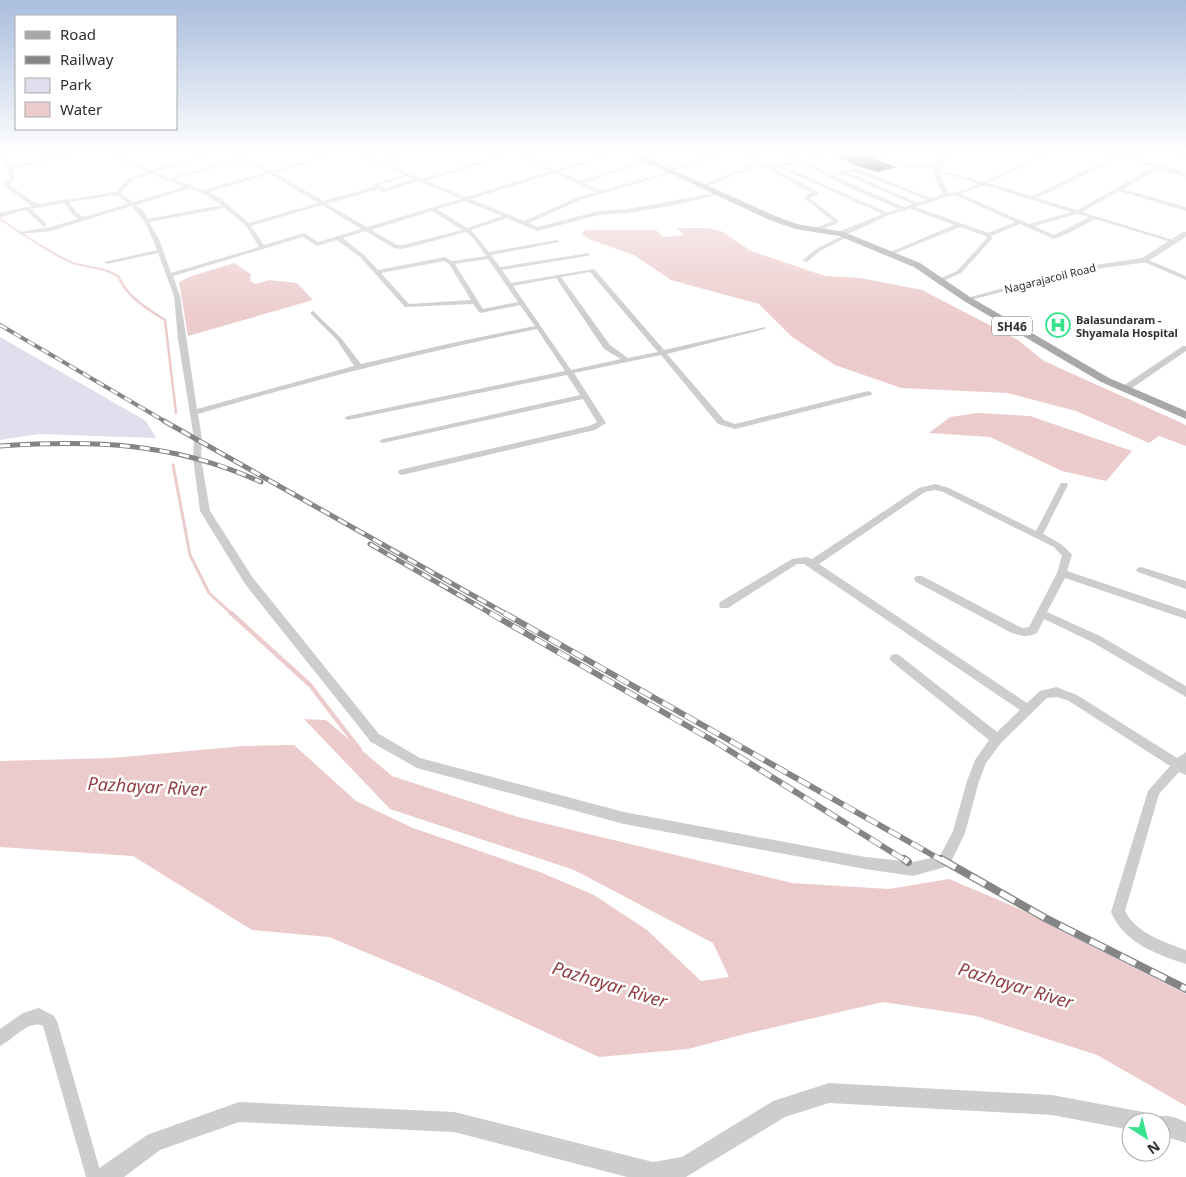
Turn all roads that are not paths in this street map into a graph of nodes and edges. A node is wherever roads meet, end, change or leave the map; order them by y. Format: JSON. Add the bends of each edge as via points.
{"nodes":[{"id":1,"x":20,"y":210,"type":"edge"},
{"id":2,"x":30,"y":210,"type":"edge"},
{"id":3,"x":72,"y":210,"type":"edge"},
{"id":4,"x":119,"y":210,"type":"edge"},
{"id":5,"x":138,"y":210,"type":"edge"},
{"id":6,"x":205,"y":210,"type":"edge"},
{"id":7,"x":231,"y":210,"type":"edge"},
{"id":8,"x":302,"y":210,"type":"edge"},
{"id":9,"x":333,"y":210,"type":"edge"},
{"id":10,"x":434,"y":210,"type":"joint"},
{"id":11,"x":489,"y":210,"type":"edge"},
{"id":12,"x":554,"y":210,"type":"edge"},
{"id":13,"x":634,"y":210,"type":"edge"},
{"id":14,"x":755,"y":210,"type":"edge"},
{"id":15,"x":822,"y":210,"type":"edge"},
{"id":16,"x":878,"y":210,"type":"edge"},
{"id":17,"x":901,"y":210,"type":"edge"},
{"id":18,"x":913,"y":210,"type":"edge"},
{"id":19,"x":993,"y":210,"type":"edge"},
{"id":20,"x":1070,"y":210,"type":"edge"},
{"id":21,"x":1081,"y":210,"type":"edge"},
{"id":22,"x":1077,"y":212,"type":"junction"},
{"id":23,"x":887,"y":214,"type":"junction"},
{"id":24,"x":0,"y":215,"type":"edge"},
{"id":25,"x":506,"y":217,"type":"junction"},
{"id":26,"x":1094,"y":217,"type":"junction"},
{"id":27,"x":84,"y":220,"type":"junction"},
{"id":28,"x":146,"y":221,"type":"junction"},
{"id":29,"x":1020,"y":222,"type":"junction"},
{"id":30,"x":523,"y":224,"type":"junction"},
{"id":31,"x":44,"y":225,"type":"dead end"},
{"id":32,"x":248,"y":225,"type":"junction"},
{"id":33,"x":959,"y":225,"type":"junction"},
{"id":34,"x":1028,"y":226,"type":"junction"},
{"id":35,"x":817,"y":228,"type":"junction"},
{"id":36,"x":366,"y":229,"type":"junction"},
{"id":37,"x":467,"y":230,"type":"junction"},
{"id":38,"x":21,"y":233,"type":"dead end"},
{"id":39,"x":1186,"y":234,"type":"edge"},
{"id":40,"x":843,"y":235,"type":"junction"},
{"id":41,"x":988,"y":235,"type":"junction"},
{"id":42,"x":339,"y":238,"type":"junction"},
{"id":43,"x":557,"y":242,"type":"dead end"},
{"id":44,"x":1172,"y":242,"type":"junction"},
{"id":45,"x":262,"y":247,"type":"junction"},
{"id":46,"x":161,"y":251,"type":"junction"},
{"id":47,"x":891,"y":253,"type":"junction"},
{"id":48,"x":587,"y":254,"type":"dead end"},
{"id":49,"x":489,"y":255,"type":"junction"},
{"id":50,"x":1144,"y":260,"type":"junction"},
{"id":51,"x":805,"y":261,"type":"dead end"},
{"id":52,"x":107,"y":262,"type":"dead end"},
{"id":53,"x":451,"y":263,"type":"junction"},
{"id":54,"x":498,"y":269,"type":"junction"},
{"id":55,"x":378,"y":272,"type":"junction"},
{"id":56,"x":170,"y":274,"type":"junction"},
{"id":57,"x":557,"y":276,"type":"junction"},
{"id":58,"x":1186,"y":278,"type":"edge"},
{"id":59,"x":941,"y":280,"type":"junction"},
{"id":60,"x":509,"y":285,"type":"junction"},
{"id":61,"x":967,"y":300,"type":"junction"},
{"id":62,"x":476,"y":302,"type":"junction"},
{"id":63,"x":522,"y":302,"type":"junction"},
{"id":64,"x":313,"y":313,"type":"dead end"},
{"id":65,"x":539,"y":327,"type":"junction"},
{"id":66,"x":763,"y":328,"type":"dead end"},
{"id":67,"x":1186,"y":348,"type":"edge"},
{"id":68,"x":662,"y":353,"type":"junction"},
{"id":69,"x":627,"y":360,"type":"junction"},
{"id":70,"x":358,"y":366,"type":"junction"},
{"id":71,"x":569,"y":372,"type":"junction"},
{"id":72,"x":1126,"y":388,"type":"junction"},
{"id":73,"x":868,"y":393,"type":"dead end"},
{"id":74,"x":585,"y":396,"type":"junction"},
{"id":75,"x":193,"y":413,"type":"junction"},
{"id":76,"x":1186,"y":415,"type":"edge"},
{"id":77,"x":348,"y":418,"type":"dead end"},
{"id":78,"x":383,"y":441,"type":"dead end"},
{"id":79,"x":402,"y":472,"type":"dead end"},
{"id":80,"x":1064,"y":485,"type":"dead end"},
{"id":81,"x":1038,"y":535,"type":"junction"},
{"id":82,"x":813,"y":563,"type":"junction"},
{"id":83,"x":1141,"y":570,"type":"dead end"},
{"id":84,"x":1062,"y":573,"type":"junction"},
{"id":85,"x":919,"y":579,"type":"dead end"},
{"id":86,"x":1186,"y":585,"type":"edge"},
{"id":87,"x":724,"y":605,"type":"dead end"},
{"id":88,"x":1042,"y":613,"type":"junction"},
{"id":89,"x":1186,"y":615,"type":"edge"},
{"id":90,"x":895,"y":658,"type":"dead end"},
{"id":91,"x":1185,"y":688,"type":"edge"},
{"id":92,"x":1028,"y":709,"type":"junction"},
{"id":93,"x":997,"y":738,"type":"junction"},
{"id":94,"x":1183,"y":764,"type":"edge"},
{"id":95,"x":1186,"y":957,"type":"edge"},
{"id":96,"x":0,"y":1038,"type":"edge"},
{"id":97,"x":1121,"y":1118,"type":"edge"},
{"id":98,"x":1171,"y":1127,"type":"edge"},
{"id":99,"x":1186,"y":1133,"type":"edge"},
{"id":100,"x":94,"y":1177,"type":"edge"},
{"id":101,"x":106,"y":1177,"type":"edge"}],
"edges":[{"from":1,"to":24,"type":"street"},
{"from":2,"to":31,"type":"street"},
{"from":3,"to":27,"type":"street"},
{"from":4,"to":27,"type":"street"},
{"from":5,"to":28,"type":"street"},
{"from":6,"to":28,"type":"street"},
{"from":7,"to":32,"type":"street"},
{"from":8,"to":32,"type":"street"},
{"from":9,"to":36,"type":"street"},
{"from":10,"to":36,"type":"street"},
{"from":10,"to":37,"type":"street"},
{"from":11,"to":25,"type":"street"},
{"from":12,"to":30,"type":"street"},
{"from":13,"to":30,"type":"street","via":[[599,213],[540,229]]},
{"from":14,"to":35,"type":"main road","number":"SH46","via":[[795,226]]},
{"from":15,"to":35,"type":"street","via":[[836,221]]},
{"from":16,"to":23,"type":"street"},
{"from":17,"to":23,"type":"street"},
{"from":18,"to":33,"type":"street"},
{"from":19,"to":29,"type":"street"},
{"from":20,"to":22,"type":"street"},
{"from":21,"to":22,"type":"street"},
{"from":22,"to":26,"type":"street"},
{"from":22,"to":34,"type":"street"},
{"from":23,"to":40,"type":"street"},
{"from":25,"to":30,"type":"street"},
{"from":25,"to":37,"type":"street"},
{"from":26,"to":34,"type":"street","via":[[1054,237]]},
{"from":26,"to":44,"type":"street"},
{"from":27,"to":38,"type":"street"},
{"from":28,"to":46,"type":"street"},
{"from":29,"to":34,"type":"street"},
{"from":29,"to":41,"type":"street"},
{"from":32,"to":45,"type":"street"},
{"from":33,"to":41,"type":"street"},
{"from":33,"to":47,"type":"street"},
{"from":35,"to":40,"type":"main road","number":"SH46"},
{"from":36,"to":37,"type":"street","via":[[399,247]]},
{"from":36,"to":42,"type":"street"},
{"from":37,"to":49,"type":"street"},
{"from":39,"to":44,"type":"street","name":"Nagarajacoil Road"},
{"from":40,"to":47,"type":"main road","number":"SH46"},
{"from":40,"to":51,"type":"street"},
{"from":41,"to":59,"type":"street","via":[[988,242],[959,272]]},
{"from":42,"to":45,"type":"street","via":[[317,244],[304,235]]},
{"from":42,"to":55,"type":"street"},
{"from":43,"to":49,"type":"street"},
{"from":44,"to":50,"type":"street","name":"Nagarajacoil Road"},
{"from":45,"to":56,"type":"street"},
{"from":46,"to":52,"type":"street"},
{"from":46,"to":56,"type":"street"},
{"from":47,"to":59,"type":"main road","number":"SH46"},
{"from":48,"to":54,"type":"street"},
{"from":49,"to":53,"type":"street"},
{"from":49,"to":54,"type":"street"},
{"from":50,"to":58,"type":"street"},
{"from":50,"to":61,"type":"street","name":"Nagarajacoil Road","via":[[1082,269]]},
{"from":53,"to":55,"type":"street","via":[[439,259]]},
{"from":53,"to":62,"type":"street"},
{"from":54,"to":60,"type":"street"},
{"from":55,"to":62,"type":"street","via":[[407,306]]},
{"from":56,"to":75,"type":"street","via":[[177,296]]},
{"from":57,"to":60,"type":"street"},
{"from":57,"to":68,"type":"street","via":[[592,270]]},
{"from":57,"to":69,"type":"street","via":[[607,347]]},
{"from":59,"to":61,"type":"main road","number":"SH46"},
{"from":60,"to":63,"type":"street"},
{"from":61,"to":72,"type":"main road","number":"SH46","via":[[1105,380]]},
{"from":62,"to":63,"type":"street","via":[[481,311]]},
{"from":63,"to":65,"type":"street"},
{"from":64,"to":70,"type":"street","via":[[339,339]]},
{"from":65,"to":70,"type":"street"},
{"from":65,"to":71,"type":"street"},
{"from":66,"to":68,"type":"street"},
{"from":67,"to":72,"type":"street"},
{"from":68,"to":69,"type":"street"},
{"from":68,"to":73,"type":"street","via":[[721,422],[735,427]]},
{"from":69,"to":71,"type":"street"},
{"from":70,"to":75,"type":"street"},
{"from":71,"to":74,"type":"street"},
{"from":71,"to":77,"type":"street"},
{"from":72,"to":76,"type":"main road","number":"SH46"},
{"from":74,"to":78,"type":"street"},
{"from":74,"to":79,"type":"street","via":[[602,420],[592,428]]},
{"from":75,"to":93,"type":"street","via":[[205,511],[249,581],[375,738],[417,763],[624,818],[912,870],[944,861],[959,833],[972,781],[981,760]]},
{"from":80,"to":81,"type":"street"},
{"from":81,"to":82,"type":"street","via":[[946,490],[926,488]]},
{"from":81,"to":84,"type":"street","via":[[1068,555]]},
{"from":82,"to":87,"type":"street","via":[[800,559],[795,561]]},
{"from":82,"to":92,"type":"street"},
{"from":83,"to":86,"type":"street"},
{"from":84,"to":88,"type":"street"},
{"from":84,"to":89,"type":"street"},
{"from":85,"to":88,"type":"street","via":[[1023,633],[1033,630]]},
{"from":88,"to":91,"type":"street"},
{"from":90,"to":93,"type":"street"},
{"from":92,"to":93,"type":"street"},
{"from":92,"to":94,"type":"street","via":[[1044,694],[1063,694]]},
{"from":94,"to":95,"type":"street","via":[[1154,791],[1118,912],[1127,927],[1143,938]]},
{"from":96,"to":100,"type":"street","via":[[28,1018],[40,1016],[49,1021]]},
{"from":97,"to":101,"type":"street","via":[[1052,1105],[829,1093],[780,1108],[685,1167],[653,1173],[454,1122],[238,1112],[154,1142]]},
{"from":98,"to":99,"type":"street"}]}
